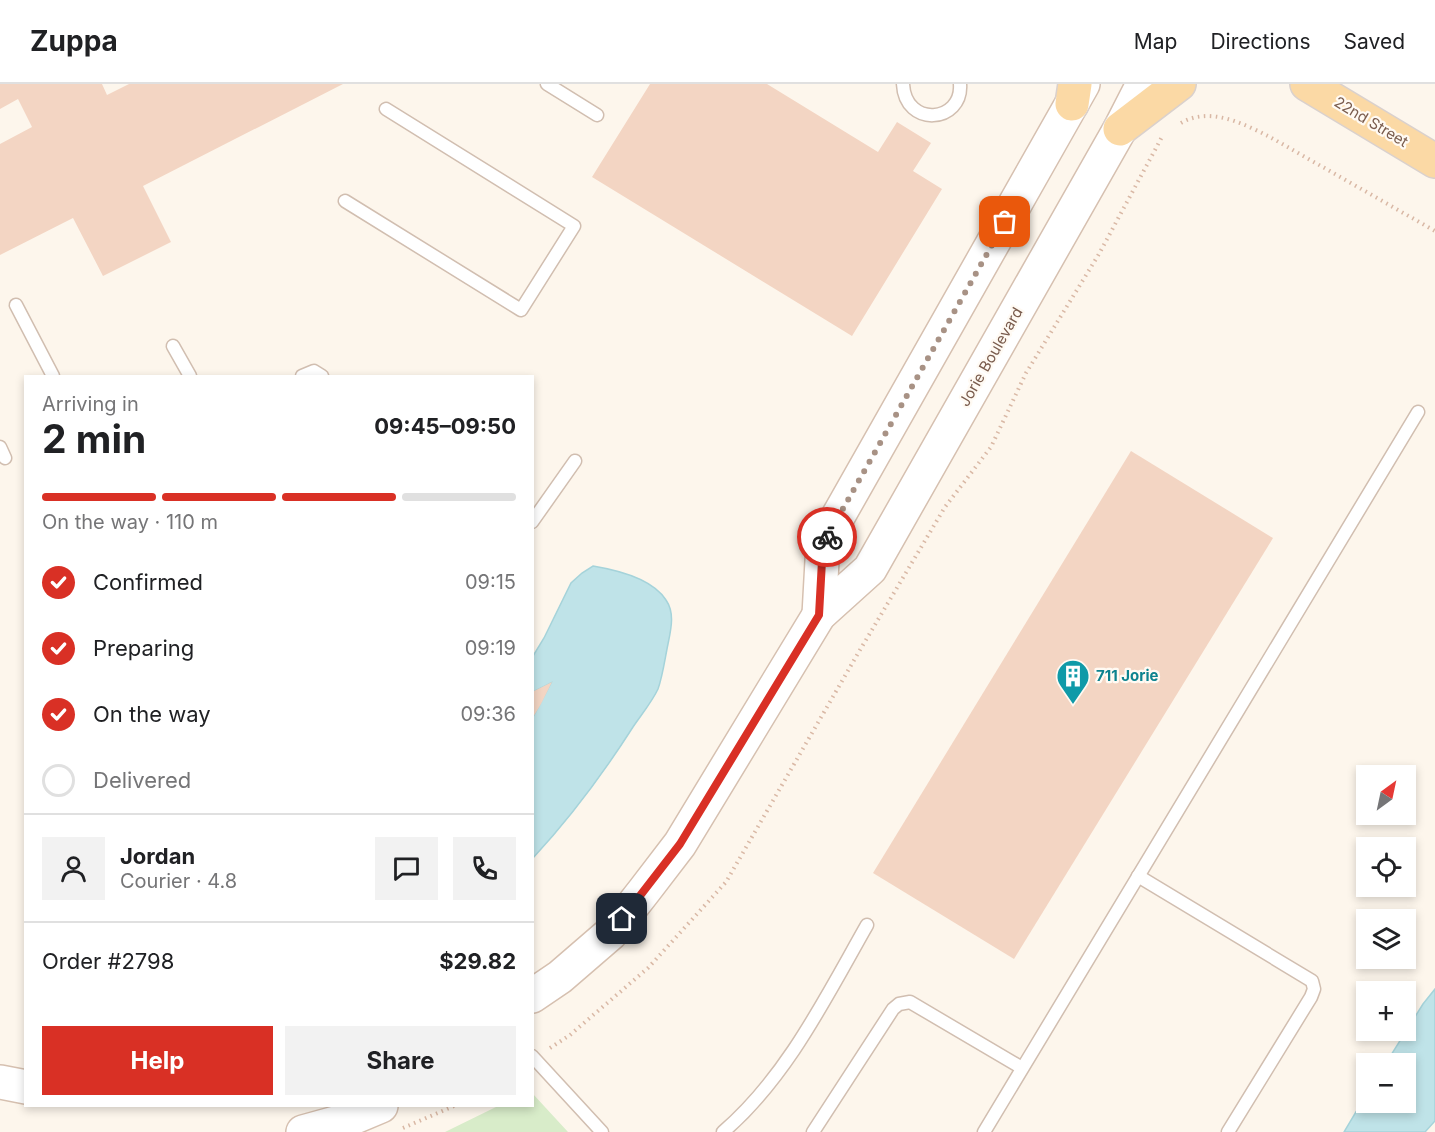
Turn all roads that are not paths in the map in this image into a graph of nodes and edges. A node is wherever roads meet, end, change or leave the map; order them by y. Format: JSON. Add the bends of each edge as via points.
{"nodes":[{"id":1,"x":547,"y":84,"type":"edge"},
{"id":2,"x":903,"y":84,"type":"edge"},
{"id":3,"x":960,"y":84,"type":"edge"},
{"id":4,"x":1143,"y":84,"type":"edge"},
{"id":5,"x":1179,"y":84,"type":"edge"},
{"id":6,"x":1308,"y":84,"type":"edge"},
{"id":7,"x":1077,"y":91,"type":"edge"},
{"id":8,"x":386,"y":109,"type":"dead end"},
{"id":9,"x":597,"y":115,"type":"dead end"},
{"id":10,"x":1120,"y":129,"type":"junction"},
{"id":11,"x":1435,"y":160,"type":"edge"},
{"id":12,"x":345,"y":201,"type":"dead end"},
{"id":13,"x":16,"y":305,"type":"dead end"},
{"id":14,"x":173,"y":346,"type":"dead end"},
{"id":15,"x":52,"y":375,"type":"edge"},
{"id":16,"x":189,"y":375,"type":"edge"},
{"id":17,"x":304,"y":375,"type":"edge"},
{"id":18,"x":320,"y":375,"type":"edge"},
{"id":19,"x":1418,"y":412,"type":"dead end"},
{"id":20,"x":575,"y":461,"type":"dead end"},
{"id":21,"x":534,"y":517,"type":"edge"},
{"id":22,"x":819,"y":615,"type":"junction"},
{"id":23,"x":1138,"y":876,"type":"junction"},
{"id":24,"x":867,"y":925,"type":"dead end"},
{"id":25,"x":534,"y":995,"type":"edge"},
{"id":26,"x":534,"y":1058,"type":"edge"},
{"id":27,"x":1022,"y":1068,"type":"junction"},
{"id":28,"x":0,"y":1082,"type":"edge"},
{"id":29,"x":24,"y":1088,"type":"edge"},
{"id":30,"x":379,"y":1107,"type":"edge"},
{"id":31,"x":303,"y":1132,"type":"edge"},
{"id":32,"x":602,"y":1132,"type":"edge"},
{"id":33,"x":723,"y":1132,"type":"edge"},
{"id":34,"x":813,"y":1132,"type":"edge"},
{"id":35,"x":984,"y":1132,"type":"edge"},
{"id":36,"x":1228,"y":1132,"type":"edge"}],
"edges":[{"from":1,"to":9,"type":"lane"},
{"from":2,"to":3,"type":"lane","via":[[908,104],[924,115],[944,113],[952,107],[958,99]]},
{"from":4,"to":10,"type":"main road","name":"Jorie Boulevard"},
{"from":5,"to":10,"type":"main road"},
{"from":6,"to":11,"type":"main road","name":"22nd Street"},
{"from":7,"to":22,"type":"main road","name":"Jorie Boulevard","via":[[823,543]]},
{"from":8,"to":12,"type":"lane","via":[[574,226],[521,310]]},
{"from":10,"to":22,"type":"main road","name":"Jorie Boulevard","via":[[870,569]]},
{"from":13,"to":15,"type":"lane"},
{"from":14,"to":16,"type":"lane"},
{"from":17,"to":18,"type":"lane","via":[[314,371]]},
{"from":19,"to":23,"type":"lane"},
{"from":20,"to":21,"type":"lane"},
{"from":22,"to":25,"type":"main road","name":"Jorie Boulevard","via":[[680,844],[610,933]]},
{"from":23,"to":27,"type":"lane"},
{"from":23,"to":36,"type":"lane","via":[[1312,981],[1311,998]]},
{"from":24,"to":33,"type":"lane","via":[[801,1041],[743,1115]]},
{"from":26,"to":32,"type":"lane"},
{"from":27,"to":34,"type":"lane","via":[[910,1002],[899,1004]]},
{"from":27,"to":35,"type":"lane"},
{"from":28,"to":29,"type":"main road"},
{"from":30,"to":31,"type":"main road"}]}
